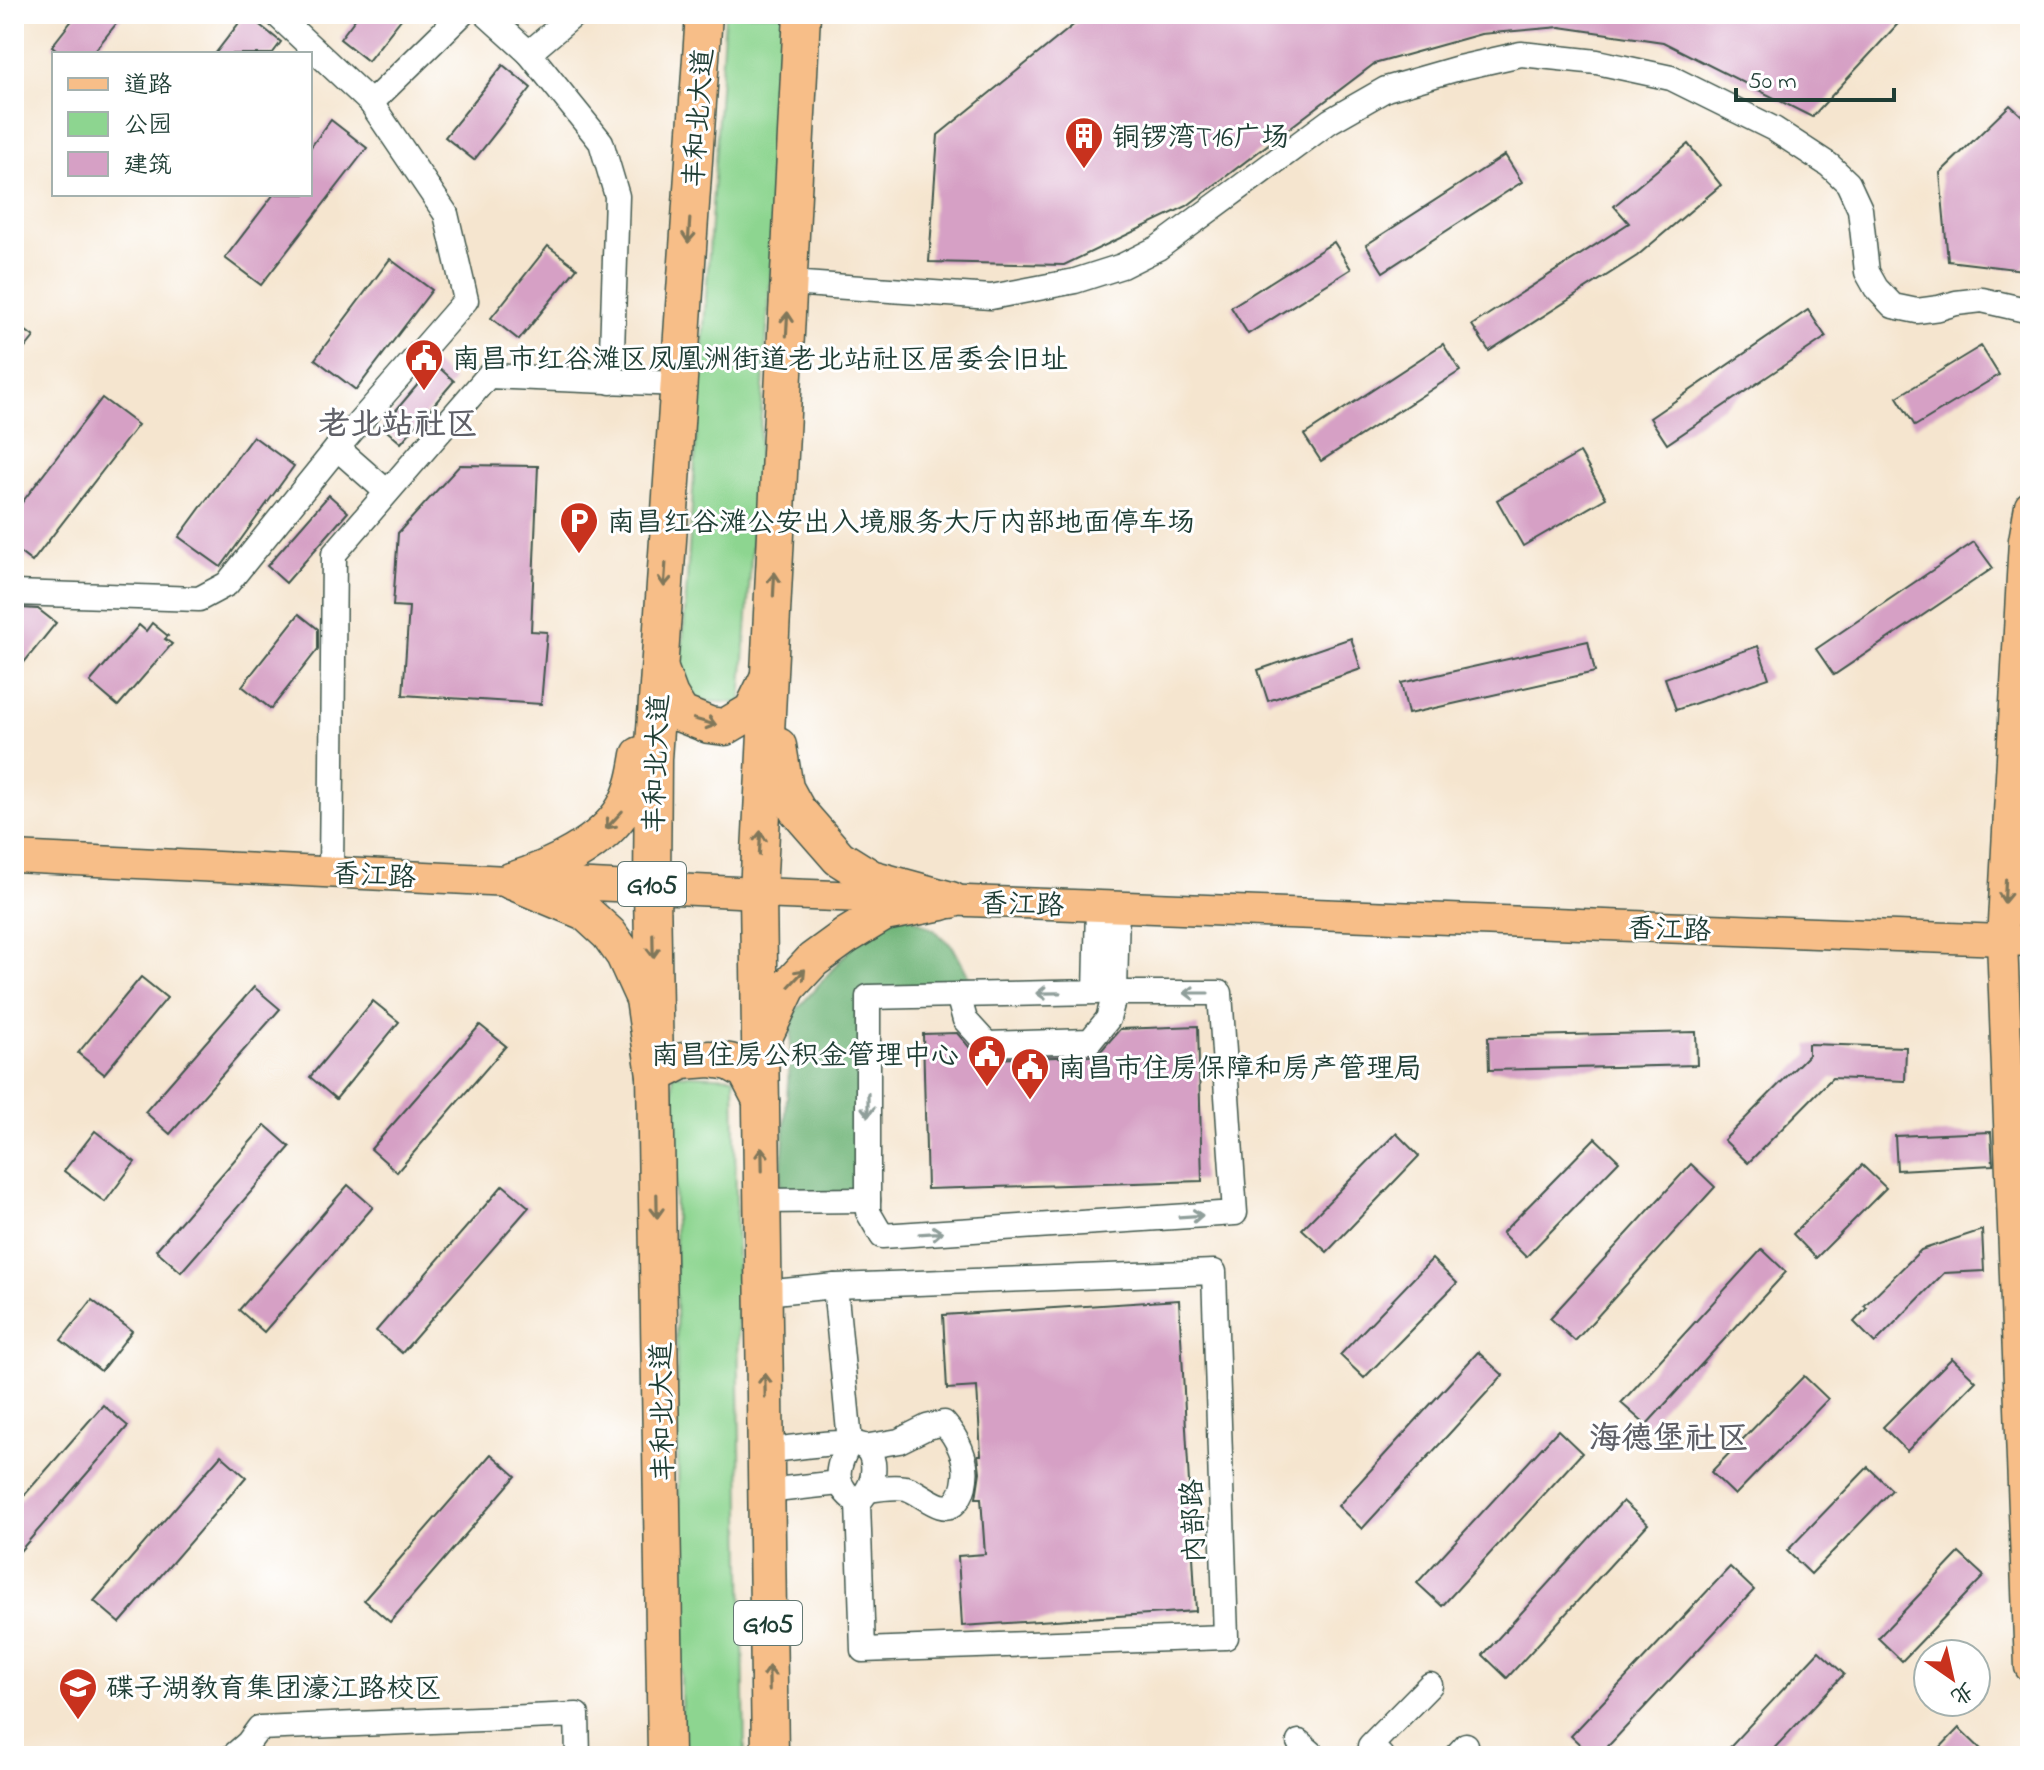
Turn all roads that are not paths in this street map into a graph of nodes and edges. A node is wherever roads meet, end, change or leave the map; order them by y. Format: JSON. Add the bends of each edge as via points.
{"nodes":[{"id":1,"x":276,"y":14,"type":"edge"},
{"id":2,"x":462,"y":14,"type":"edge"},
{"id":3,"x":486,"y":14,"type":"edge"},
{"id":4,"x":575,"y":14,"type":"edge"},
{"id":5,"x":704,"y":14,"type":"edge"},
{"id":6,"x":802,"y":14,"type":"edge"},
{"id":7,"x":529,"y":53,"type":"junction"},
{"id":8,"x":371,"y":103,"type":"junction"},
{"id":9,"x":789,"y":283,"type":"junction"},
{"id":10,"x":2030,"y":311,"type":"edge"},
{"id":11,"x":611,"y":382,"type":"junction"},
{"id":12,"x":679,"y":384,"type":"junction"},
{"id":13,"x":337,"y":448,"type":"junction"},
{"id":14,"x":387,"y":492,"type":"junction"},
{"id":15,"x":2030,"y":506,"type":"edge"},
{"id":16,"x":14,"y":593,"type":"edge"},
{"id":17,"x":659,"y":667,"type":"junction"},
{"id":18,"x":769,"y":677,"type":"junction"},
{"id":19,"x":14,"y":857,"type":"edge"},
{"id":20,"x":331,"y":872,"type":"junction"},
{"id":21,"x":511,"y":881,"type":"junction"},
{"id":22,"x":652,"y":888,"type":"junction"},
{"id":23,"x":758,"y":893,"type":"junction"},
{"id":24,"x":951,"y":900,"type":"junction"},
{"id":25,"x":1107,"y":906,"type":"junction"},
{"id":26,"x":2016,"y":941,"type":"edge"},
{"id":27,"x":1106,"y":992,"type":"junction"},
{"id":28,"x":958,"y":995,"type":"junction"},
{"id":29,"x":760,"y":1046,"type":"junction"},
{"id":30,"x":655,"y":1075,"type":"junction"},
{"id":31,"x":761,"y":1100,"type":"junction"},
{"id":32,"x":762,"y":1206,"type":"junction"},
{"id":33,"x":868,"y":1206,"type":"junction"},
{"id":34,"x":835,"y":1286,"type":"junction"},
{"id":35,"x":764,"y":1293,"type":"junction"},
{"id":36,"x":857,"y":1444,"type":"junction"},
{"id":37,"x":766,"y":1451,"type":"junction"},
{"id":38,"x":839,"y":1483,"type":"junction"},
{"id":39,"x":766,"y":1491,"type":"junction"},
{"id":40,"x":864,"y":1496,"type":"junction"},
{"id":41,"x":2030,"y":1667,"type":"edge"},
{"id":42,"x":1430,"y":1685,"type":"dead end"},
{"id":43,"x":233,"y":1756,"type":"edge"},
{"id":44,"x":578,"y":1756,"type":"edge"},
{"id":45,"x":666,"y":1756,"type":"edge"},
{"id":46,"x":770,"y":1756,"type":"edge"},
{"id":47,"x":1381,"y":1756,"type":"edge"}],
"edges":[{"from":1,"to":8,"type":"street"},
{"from":2,"to":8,"type":"street"},
{"from":3,"to":7,"type":"street"},
{"from":4,"to":7,"type":"street"},
{"from":5,"to":12,"type":"highway","name":"丰和北大道","number":"G105","one_way":true},
{"from":6,"to":9,"type":"highway","number":"G105"},
{"from":7,"to":11,"type":"street","via":[[601,142],[617,196]]},
{"from":8,"to":13,"type":"street","via":[[446,214],[466,300]]},
{"from":9,"to":10,"type":"street","via":[[991,297],[1075,281],[1158,248],[1330,121],[1386,89],[1521,54],[1597,62],[1671,78],[1774,129],[1829,165],[1848,183],[1860,209],[1867,272],[1893,306],[1917,311],[1982,300]]},
{"from":18,"to":9,"type":"highway","number":"G105","one_way":true},
{"from":11,"to":12,"type":"street"},
{"from":11,"to":14,"type":"street","via":[[488,376]]},
{"from":12,"to":17,"type":"highway","name":"丰和北大道","number":"G105","one_way":true},
{"from":13,"to":14,"type":"street"},
{"from":13,"to":16,"type":"street","via":[[227,584],[199,599]]},
{"from":14,"to":20,"type":"street","via":[[334,554]]},
{"from":15,"to":26,"type":"main road","one_way":true,"via":[[2024,540]]},
{"from":17,"to":18,"type":"highway","one_way":true,"via":[[681,714],[725,727],[752,711]]},
{"from":17,"to":21,"type":"highway","one_way":true,"via":[[634,787],[623,811],[571,856]]},
{"from":17,"to":22,"type":"highway","name":"丰和北大道","number":"G105"},
{"from":23,"to":18,"type":"highway","number":"G105","one_way":true},
{"from":18,"to":24,"type":"highway","via":[[785,788],[805,820],[839,858],[871,878]]},
{"from":19,"to":20,"type":"main road","name":"香江路"},
{"from":20,"to":21,"type":"main road","name":"香江路"},
{"from":21,"to":22,"type":"main road","name":"香江路"},
{"from":21,"to":30,"type":"highway","via":[[585,912],[609,934],[644,999]]},
{"from":22,"to":23,"type":"main road","name":"香江路"},
{"from":22,"to":30,"type":"highway","name":"丰和北大道","number":"G105","one_way":true},
{"from":23,"to":24,"type":"main road","name":"香江路"},
{"from":23,"to":29,"type":"highway","number":"G105"},
{"from":24,"to":25,"type":"main road","name":"香江路"},
{"from":29,"to":24,"type":"highway","one_way":true,"via":[[788,987],[813,960],[884,913]]},
{"from":25,"to":26,"type":"main road","name":"香江路"},
{"from":25,"to":27,"type":"street"},
{"from":26,"to":41,"type":"main road"},
{"from":27,"to":28,"type":"street","one_way":true},
{"from":27,"to":28,"type":"street","via":[[1108,1019],[1090,1041],[987,1044],[965,1020]]},
{"from":33,"to":27,"type":"street","one_way":true,"via":[[882,1236],[1235,1213],[1220,993]]},
{"from":28,"to":33,"type":"street","one_way":true,"via":[[868,997]]},
{"from":29,"to":31,"type":"highway","number":"G105"},
{"from":30,"to":31,"type":"highway","via":[[683,1061],[730,1062],[746,1071]]},
{"from":30,"to":45,"type":"highway","name":"丰和北大道","number":"G105","one_way":true},
{"from":32,"to":31,"type":"highway","number":"G105","one_way":true},
{"from":32,"to":33,"type":"street"},
{"from":32,"to":35,"type":"highway","number":"G105"},
{"from":34,"to":35,"type":"street","name":"内部路"},
{"from":34,"to":36,"type":"street"},
{"from":34,"to":40,"type":"street","name":"内部路","via":[[1214,1272],[1226,1637],[863,1650]]},
{"from":37,"to":35,"type":"highway","number":"G105","one_way":true},
{"from":36,"to":37,"type":"street"},
{"from":36,"to":38,"type":"street","via":[[838,1464]]},
{"from":36,"to":40,"type":"street","via":[[872,1455],[874,1473]]},
{"from":36,"to":40,"type":"street","via":[[899,1441],[944,1423],[959,1443],[966,1475],[963,1492],[949,1507],[909,1488],[888,1487]]},
{"from":37,"to":39,"type":"highway","number":"G105"},
{"from":38,"to":39,"type":"street"},
{"from":38,"to":40,"type":"street","via":[[847,1495]]},
{"from":46,"to":39,"type":"highway","number":"G105","one_way":true},
{"from":42,"to":47,"type":"street","via":[[1370,1746]]},
{"from":43,"to":44,"type":"street","via":[[259,1728],[577,1715]]}]}
